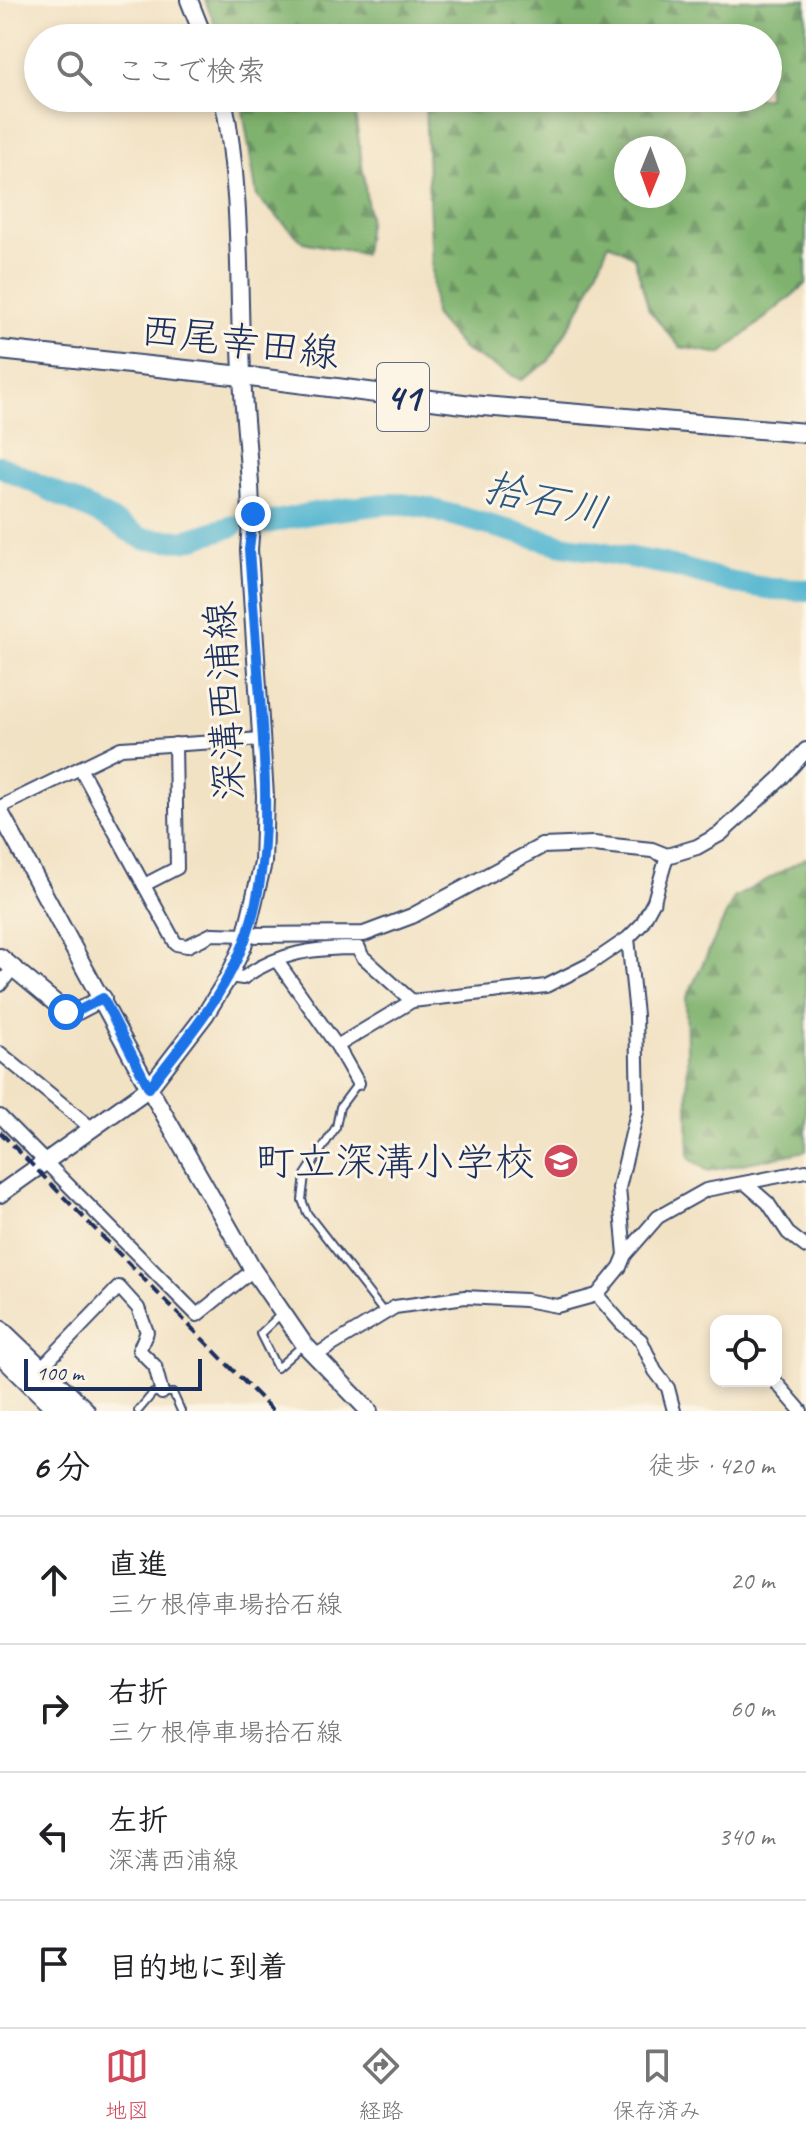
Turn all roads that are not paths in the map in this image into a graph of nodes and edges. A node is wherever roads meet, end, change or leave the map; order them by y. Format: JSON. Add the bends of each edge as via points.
{"nodes":[{"id":1,"x":189,"y":0,"type":"edge"},
{"id":2,"x":198,"y":24,"type":"edge"},
{"id":3,"x":225,"y":112,"type":"edge"},
{"id":4,"x":0,"y":350,"type":"edge"},
{"id":5,"x":242,"y":376,"type":"junction"},
{"id":6,"x":806,"y":433,"type":"edge"},
{"id":7,"x":263,"y":739,"type":"junction"},
{"id":8,"x":175,"y":744,"type":"junction"},
{"id":9,"x":806,"y":750,"type":"edge"},
{"id":10,"x":80,"y":768,"type":"junction"},
{"id":11,"x":0,"y":809,"type":"edge"},
{"id":12,"x":667,"y":856,"type":"junction"},
{"id":13,"x":144,"y":885,"type":"junction"},
{"id":14,"x":247,"y":935,"type":"junction"},
{"id":15,"x":628,"y":938,"type":"junction"},
{"id":16,"x":362,"y":941,"type":"junction"},
{"id":17,"x":277,"y":961,"type":"junction"},
{"id":18,"x":7,"y":963,"type":"edge"},
{"id":19,"x":229,"y":976,"type":"junction"},
{"id":20,"x":0,"y":985,"type":"edge"},
{"id":21,"x":103,"y":998,"type":"junction"},
{"id":22,"x":412,"y":1001,"type":"junction"},
{"id":23,"x":337,"y":1046,"type":"junction"},
{"id":24,"x":0,"y":1053,"type":"edge"},
{"id":25,"x":358,"y":1083,"type":"joint"},
{"id":26,"x":149,"y":1088,"type":"junction"},
{"id":27,"x":0,"y":1116,"type":"edge"},
{"id":28,"x":90,"y":1127,"type":"junction"},
{"id":29,"x":44,"y":1161,"type":"junction"},
{"id":30,"x":806,"y":1171,"type":"edge"},
{"id":31,"x":745,"y":1183,"type":"junction"},
{"id":32,"x":0,"y":1194,"type":"edge"},
{"id":33,"x":806,"y":1247,"type":"edge"},
{"id":34,"x":625,"y":1255,"type":"junction"},
{"id":35,"x":253,"y":1270,"type":"junction"},
{"id":36,"x":597,"y":1295,"type":"junction"},
{"id":37,"x":282,"y":1313,"type":"junction"},
{"id":38,"x":385,"y":1314,"type":"junction"},
{"id":39,"x":0,"y":1331,"type":"edge"},
{"id":40,"x":310,"y":1350,"type":"junction"},
{"id":41,"x":0,"y":1352,"type":"edge"},
{"id":42,"x":40,"y":1369,"type":"junction"},
{"id":43,"x":780,"y":1387,"type":"edge"},
{"id":44,"x":162,"y":1393,"type":"junction"},
{"id":45,"x":60,"y":1411,"type":"edge"},
{"id":46,"x":84,"y":1411,"type":"edge"},
{"id":47,"x":138,"y":1411,"type":"edge"},
{"id":48,"x":181,"y":1411,"type":"edge"},
{"id":49,"x":369,"y":1411,"type":"edge"},
{"id":50,"x":674,"y":1411,"type":"edge"},
{"id":51,"x":801,"y":1411,"type":"edge"}],
"edges":[{"from":1,"to":2,"type":"main road"},
{"from":3,"to":5,"type":"main road","name":"深溝西浦線","via":[[235,187]]},
{"from":4,"to":5,"type":"main road","name":"西尾幸田線","number":"41"},
{"from":5,"to":6,"type":"main road","name":"西尾幸田線","number":"41","via":[[471,405]]},
{"from":5,"to":7,"type":"main road","name":"深溝西浦線"},
{"from":7,"to":8,"type":"street"},
{"from":7,"to":14,"type":"main road","name":"深溝西浦線","via":[[263,863]]},
{"from":8,"to":10,"type":"street","via":[[121,748]]},
{"from":8,"to":13,"type":"street","via":[[177,868]]},
{"from":9,"to":12,"type":"street","via":[[720,834]]},
{"from":10,"to":11,"type":"street"},
{"from":10,"to":13,"type":"street"},
{"from":11,"to":21,"type":"main road"},
{"from":12,"to":15,"type":"street","via":[[654,901]]},
{"from":12,"to":16,"type":"street","via":[[593,844],[542,846]]},
{"from":13,"to":14,"type":"street","via":[[176,944],[187,946],[212,934]]},
{"from":14,"to":16,"type":"street"},
{"from":14,"to":19,"type":"main road","name":"深溝西浦線"},
{"from":15,"to":22,"type":"street","via":[[546,986]]},
{"from":15,"to":34,"type":"street","via":[[638,1108],[619,1188]]},
{"from":16,"to":17,"type":"street","via":[[294,952]]},
{"from":16,"to":22,"type":"street","via":[[362,956]]},
{"from":17,"to":19,"type":"street","via":[[263,963],[243,978]]},
{"from":17,"to":23,"type":"street"},
{"from":18,"to":20,"type":"street"},
{"from":18,"to":21,"type":"main road","via":[[66,1012]]},
{"from":19,"to":26,"type":"main road","name":"深溝西浦線"},
{"from":21,"to":26,"type":"main road"},
{"from":22,"to":23,"type":"street"},
{"from":23,"to":25,"type":"street"},
{"from":24,"to":28,"type":"street"},
{"from":25,"to":38,"type":"lane","via":[[305,1175],[302,1200]]},
{"from":26,"to":28,"type":"main road","name":"深溝西浦線"},
{"from":26,"to":35,"type":"main road"},
{"from":27,"to":29,"type":"street"},
{"from":28,"to":29,"type":"main road","name":"深溝西浦線"},
{"from":29,"to":32,"type":"main road","name":"深溝西浦線"},
{"from":29,"to":35,"type":"street","via":[[197,1315]]},
{"from":30,"to":31,"type":"street"},
{"from":31,"to":33,"type":"street"},
{"from":31,"to":34,"type":"street","via":[[706,1190],[658,1217]]},
{"from":34,"to":36,"type":"street"},
{"from":35,"to":37,"type":"main road"},
{"from":36,"to":38,"type":"street","via":[[557,1306],[465,1297],[395,1307]]},
{"from":36,"to":50,"type":"street","via":[[641,1340],[668,1388]]},
{"from":37,"to":40,"type":"main road"},
{"from":37,"to":40,"type":"lane","via":[[260,1334],[277,1368]]},
{"from":38,"to":40,"type":"street"},
{"from":39,"to":42,"type":"highway"},
{"from":40,"to":49,"type":"main road"},
{"from":41,"to":45,"type":"highway"},
{"from":42,"to":44,"type":"street","via":[[119,1287],[138,1308],[147,1332],[139,1350],[155,1366]]},
{"from":42,"to":46,"type":"highway"},
{"from":43,"to":51,"type":"street"},
{"from":44,"to":47,"type":"lane","via":[[153,1393]]},
{"from":44,"to":48,"type":"lane","via":[[173,1393]]}]}
